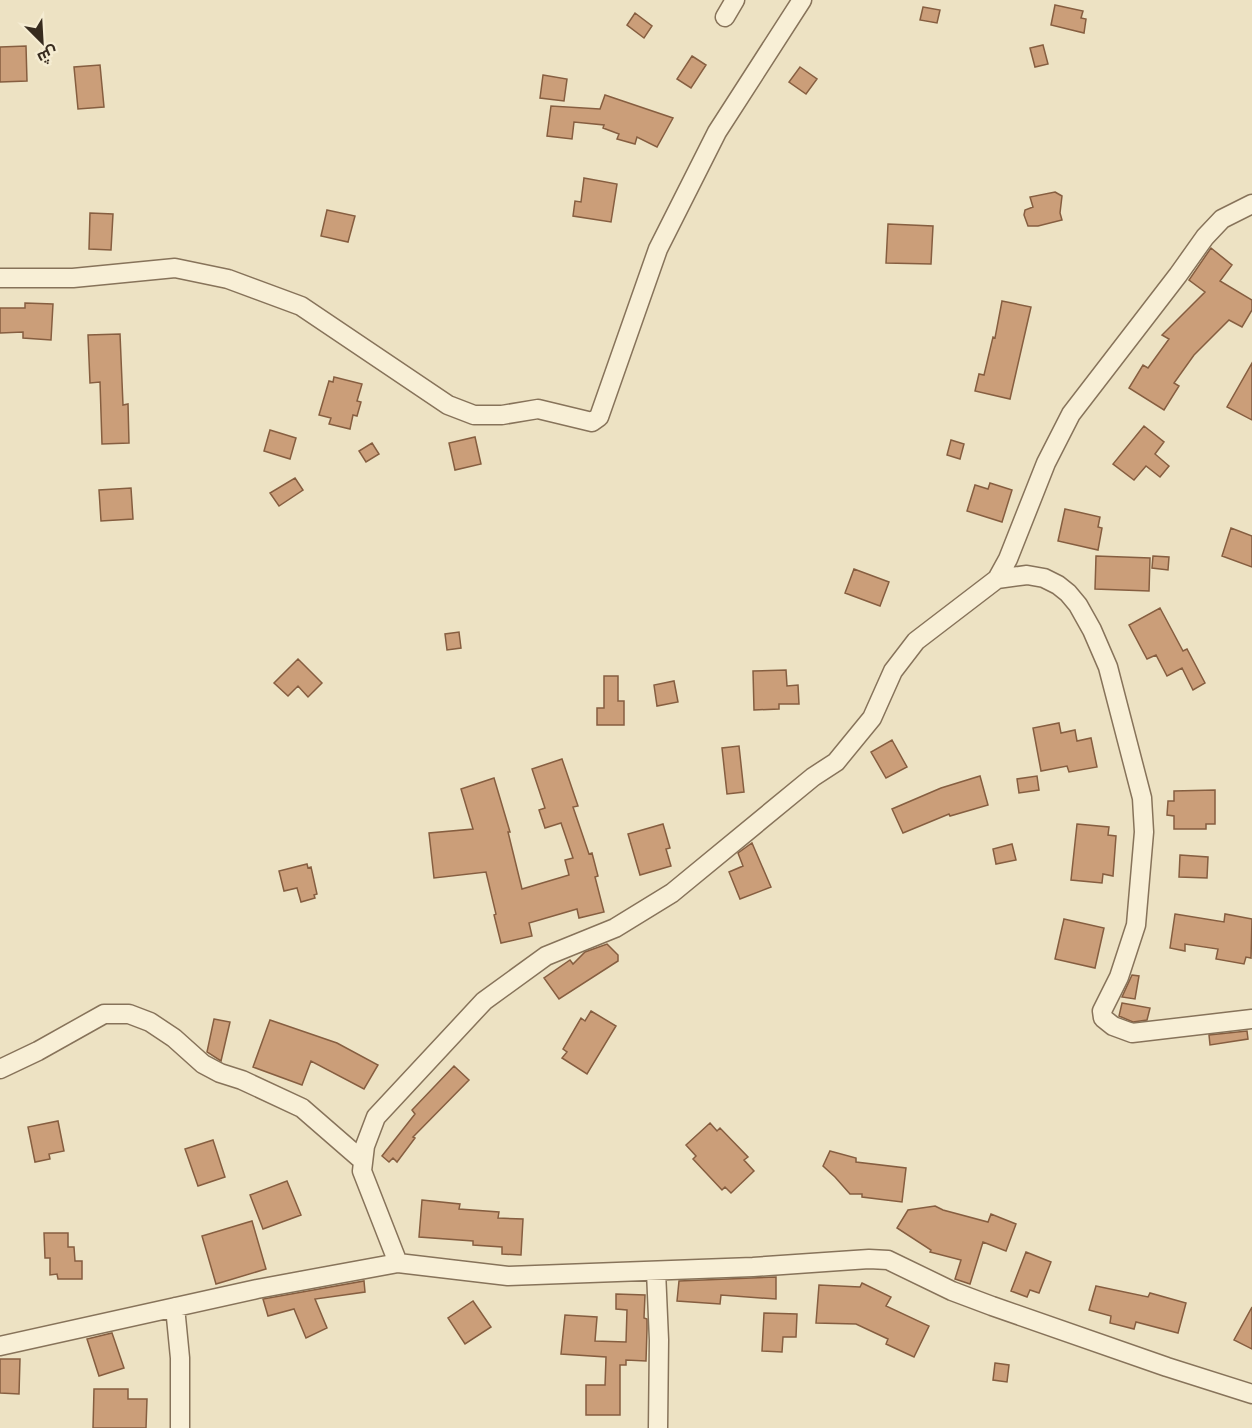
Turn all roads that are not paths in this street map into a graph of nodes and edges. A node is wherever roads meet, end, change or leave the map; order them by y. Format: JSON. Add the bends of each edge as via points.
{"nodes":[{"id":1,"x":735,"y":0,"type":"edge"},
{"id":2,"x":802,"y":0,"type":"edge"},
{"id":3,"x":725,"y":17,"type":"dead end"},
{"id":4,"x":1252,"y":204,"type":"edge"},
{"id":5,"x":0,"y":278,"type":"edge"},
{"id":6,"x":997,"y":579,"type":"junction"},
{"id":7,"x":1252,"y":1019,"type":"edge"},
{"id":8,"x":0,"y":1069,"type":"edge"},
{"id":9,"x":363,"y":1161,"type":"junction"},
{"id":10,"x":398,"y":1263,"type":"junction"},
{"id":11,"x":656,"y":1271,"type":"junction"},
{"id":12,"x":175,"y":1307,"type":"junction"},
{"id":13,"x":0,"y":1346,"type":"edge"},
{"id":14,"x":1252,"y":1394,"type":"edge"},
{"id":15,"x":180,"y":1428,"type":"edge"},
{"id":16,"x":658,"y":1428,"type":"edge"}],
"edges":[{"from":1,"to":3,"type":"street"},
{"from":2,"to":5,"type":"street","via":[[717,132],[658,249],[599,417],[592,422],[538,409],[474,415],[448,405],[301,306],[228,279],[175,268],[73,278]]},
{"from":4,"to":6,"type":"street","via":[[1222,219],[1205,237],[1071,414]]},
{"from":6,"to":7,"type":"street","via":[[1027,575],[1044,578],[1058,585],[1078,605],[1108,667],[1142,798],[1144,832],[1136,925],[1102,1011],[1103,1018],[1132,1033]]},
{"from":6,"to":9,"type":"street","via":[[916,641],[893,671],[872,718],[836,762],[672,893],[615,928],[546,956],[484,1001],[376,1117],[364,1146]]},
{"from":8,"to":9,"type":"street","via":[[104,1014],[129,1014],[174,1038],[203,1064],[302,1108]]},
{"from":9,"to":10,"type":"street","via":[[362,1171]]},
{"from":10,"to":11,"type":"street","via":[[508,1276]]},
{"from":10,"to":12,"type":"street"},
{"from":11,"to":14,"type":"street","via":[[888,1260],[992,1306]]},
{"from":11,"to":16,"type":"street"},
{"from":12,"to":13,"type":"street"},
{"from":12,"to":15,"type":"street"}]}
